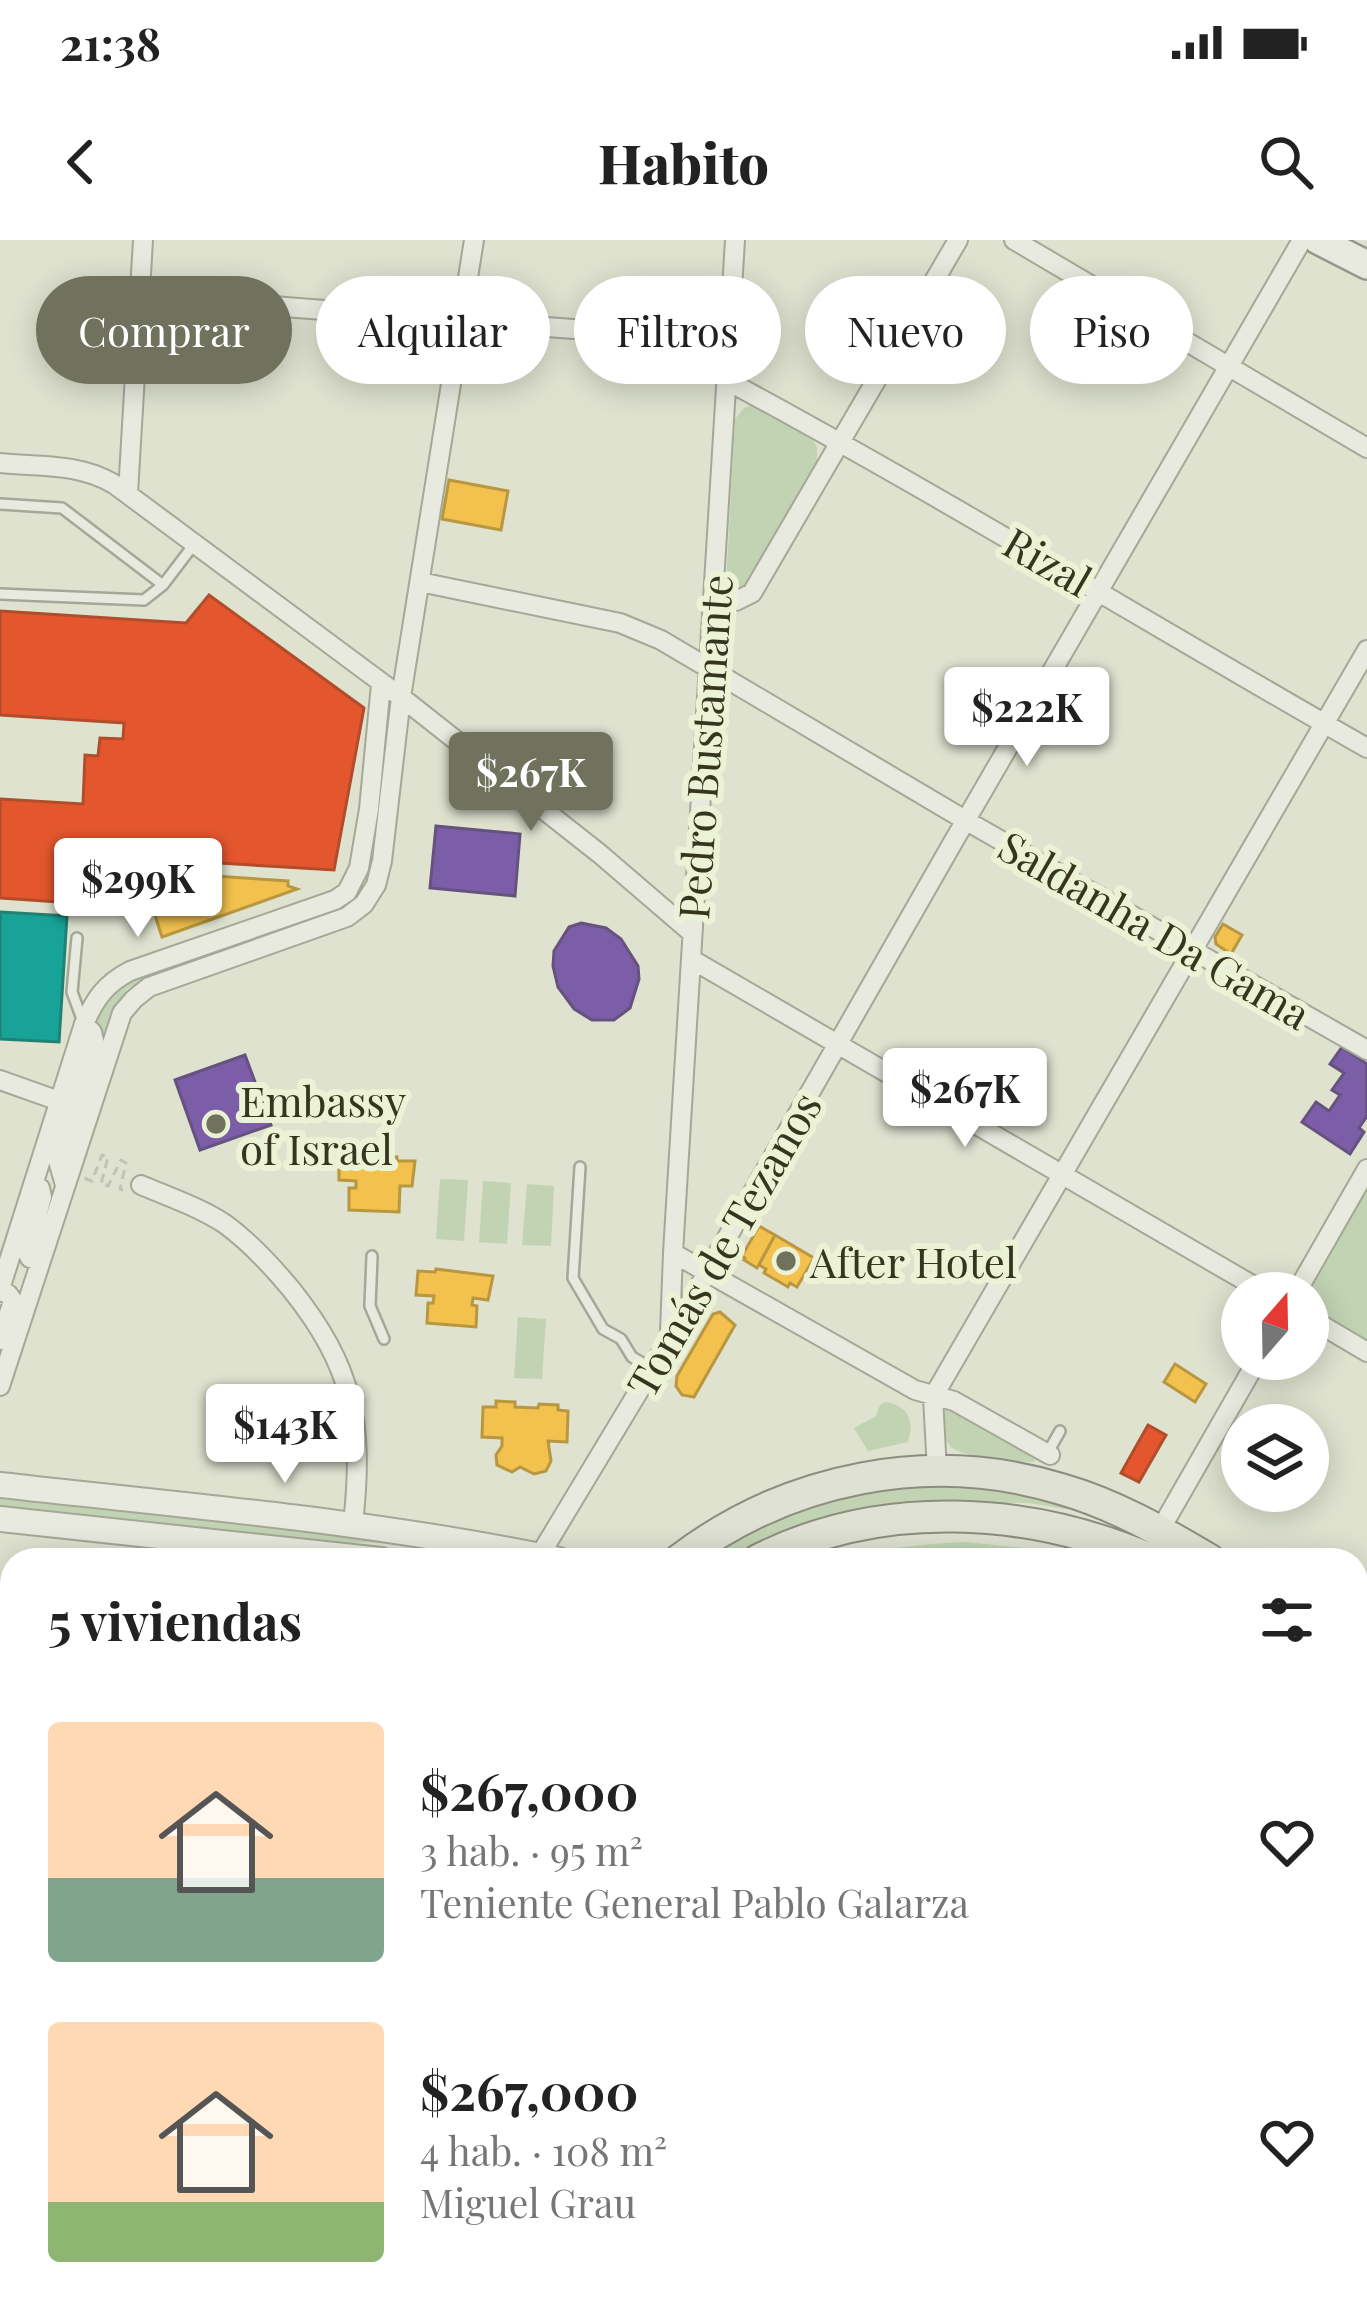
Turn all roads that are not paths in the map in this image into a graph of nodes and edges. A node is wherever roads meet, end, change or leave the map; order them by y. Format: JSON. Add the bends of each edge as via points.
{"nodes":[{"id":1,"x":143,"y":240,"type":"edge"},
{"id":2,"x":474,"y":240,"type":"edge"},
{"id":3,"x":735,"y":240,"type":"edge"},
{"id":4,"x":958,"y":240,"type":"edge"},
{"id":5,"x":1014,"y":240,"type":"edge"},
{"id":6,"x":1302,"y":240,"type":"edge"},
{"id":7,"x":1318,"y":240,"type":"edge"},
{"id":8,"x":1367,"y":266,"type":"edge"},
{"id":9,"x":142,"y":276,"type":"edge"},
{"id":10,"x":469,"y":276,"type":"edge"},
{"id":11,"x":733,"y":276,"type":"edge"},
{"id":12,"x":1230,"y":368,"type":"junction"},
{"id":13,"x":135,"y":384,"type":"edge"},
{"id":14,"x":452,"y":384,"type":"edge"},
{"id":15,"x":726,"y":384,"type":"edge"},
{"id":16,"x":733,"y":384,"type":"edge"},
{"id":17,"x":841,"y":442,"type":"junction"},
{"id":18,"x":1367,"y":448,"type":"edge"},
{"id":19,"x":0,"y":463,"type":"edge"},
{"id":20,"x":128,"y":494,"type":"junction"},
{"id":21,"x":0,"y":504,"type":"edge"},
{"id":22,"x":195,"y":543,"type":"junction"},
{"id":23,"x":420,"y":582,"type":"junction"},
{"id":24,"x":163,"y":585,"type":"junction"},
{"id":25,"x":1099,"y":590,"type":"junction"},
{"id":26,"x":0,"y":594,"type":"edge"},
{"id":27,"x":713,"y":602,"type":"junction"},
{"id":28,"x":1367,"y":650,"type":"edge"},
{"id":29,"x":710,"y":668,"type":"junction"},
{"id":30,"x":381,"y":684,"type":"junction"},
{"id":31,"x":401,"y":697,"type":"junction"},
{"id":32,"x":1324,"y":723,"type":"junction"},
{"id":33,"x":1367,"y":748,"type":"edge"},
{"id":34,"x":965,"y":820,"type":"junction"},
{"id":35,"x":692,"y":933,"type":"junction"},
{"id":36,"x":77,"y":938,"type":"dead end"},
{"id":37,"x":1192,"y":951,"type":"junction"},
{"id":38,"x":691,"y":959,"type":"junction"},
{"id":39,"x":84,"y":1024,"type":"junction"},
{"id":40,"x":838,"y":1043,"type":"junction"},
{"id":41,"x":1367,"y":1050,"type":"edge"},
{"id":42,"x":0,"y":1080,"type":"edge"},
{"id":43,"x":59,"y":1101,"type":"junction"},
{"id":44,"x":580,"y":1167,"type":"dead end"},
{"id":45,"x":1367,"y":1169,"type":"edge"},
{"id":46,"x":1061,"y":1176,"type":"junction"},
{"id":47,"x":35,"y":1178,"type":"junction"},
{"id":48,"x":64,"y":1185,"type":"junction"},
{"id":49,"x":140,"y":1185,"type":"road end"},
{"id":50,"x":673,"y":1253,"type":"junction"},
{"id":51,"x":372,"y":1256,"type":"dead end"},
{"id":52,"x":41,"y":1262,"type":"junction"},
{"id":53,"x":707,"y":1272,"type":"junction"},
{"id":54,"x":1229,"y":1272,"type":"edge"},
{"id":55,"x":1307,"y":1272,"type":"edge"},
{"id":56,"x":0,"y":1290,"type":"edge"},
{"id":57,"x":1329,"y":1329,"type":"edge"},
{"id":58,"x":670,"y":1336,"type":"junction"},
{"id":59,"x":385,"y":1339,"type":"dead end"},
{"id":60,"x":0,"y":1340,"type":"edge"},
{"id":61,"x":1367,"y":1352,"type":"edge"},
{"id":62,"x":652,"y":1369,"type":"junction"},
{"id":63,"x":1246,"y":1380,"type":"edge"},
{"id":64,"x":0,"y":1386,"type":"edge"},
{"id":65,"x":933,"y":1396,"type":"junction"},
{"id":66,"x":1060,"y":1431,"type":"dead end"},
{"id":67,"x":1049,"y":1454,"type":"joint"},
{"id":68,"x":937,"y":1471,"type":"junction"},
{"id":69,"x":0,"y":1485,"type":"edge"},
{"id":70,"x":0,"y":1519,"type":"edge"},
{"id":71,"x":353,"y":1523,"type":"junction"},
{"id":72,"x":1156,"y":1545,"type":"edge"},
{"id":73,"x":269,"y":1548,"type":"edge"},
{"id":74,"x":486,"y":1548,"type":"edge"},
{"id":75,"x":551,"y":1548,"type":"edge"},
{"id":76,"x":695,"y":1548,"type":"edge"},
{"id":77,"x":786,"y":1548,"type":"edge"}],
"edges":[{"from":1,"to":9,"type":"street"},
{"from":2,"to":10,"type":"street"},
{"from":3,"to":11,"type":"street","name":"Pedro Bustamante"},
{"from":4,"to":17,"type":"street"},
{"from":5,"to":12,"type":"street"},
{"from":6,"to":12,"type":"street","name":"Tomás de Tezanos"},
{"from":7,"to":8,"type":"main road"},
{"from":12,"to":18,"type":"street"},
{"from":12,"to":25,"type":"street","name":"Tomás de Tezanos"},
{"from":13,"to":20,"type":"street"},
{"from":14,"to":23,"type":"street"},
{"from":15,"to":27,"type":"street","name":"Pedro Bustamante"},
{"from":16,"to":17,"type":"street","name":"Rizal"},
{"from":17,"to":25,"type":"street","name":"Rizal"},
{"from":17,"to":27,"type":"street","via":[[752,593]]},
{"from":19,"to":20,"type":"street","via":[[97,473]]},
{"from":20,"to":22,"type":"street"},
{"from":21,"to":24,"type":"lane","via":[[62,508]]},
{"from":22,"to":24,"type":"lane"},
{"from":22,"to":30,"type":"street"},
{"from":23,"to":29,"type":"street","name":"Saldanha Da Gama","via":[[620,623]]},
{"from":23,"to":31,"type":"street"},
{"from":24,"to":26,"type":"lane","via":[[144,600]]},
{"from":25,"to":32,"type":"street","name":"Rizal"},
{"from":25,"to":34,"type":"street","name":"Tomás de Tezanos"},
{"from":27,"to":29,"type":"street","name":"Pedro Bustamante"},
{"from":28,"to":32,"type":"street"},
{"from":29,"to":34,"type":"street","name":"Saldanha Da Gama"},
{"from":29,"to":35,"type":"street","name":"Pedro Bustamante"},
{"from":30,"to":31,"type":"street"},
{"from":30,"to":39,"type":"street","via":[[369,809],[347,892],[130,971],[106,986]]},
{"from":31,"to":35,"type":"street"},
{"from":31,"to":48,"type":"street","via":[[382,861],[364,904],[134,999],[122,1013]]},
{"from":32,"to":33,"type":"street","name":"Rizal"},
{"from":32,"to":37,"type":"street"},
{"from":34,"to":37,"type":"street","name":"Saldanha Da Gama"},
{"from":34,"to":40,"type":"street","name":"Tomás de Tezanos"},
{"from":35,"to":38,"type":"street","name":"Pedro Bustamante"},
{"from":36,"to":39,"type":"lane","via":[[72,992]]},
{"from":37,"to":41,"type":"street","name":"Saldanha Da Gama"},
{"from":37,"to":46,"type":"street"},
{"from":38,"to":40,"type":"street"},
{"from":38,"to":50,"type":"street","name":"Pedro Bustamante"},
{"from":39,"to":43,"type":"street"},
{"from":39,"to":48,"type":"street","via":[[95,1045],[58,1161]]},
{"from":40,"to":46,"type":"street"},
{"from":40,"to":53,"type":"street","name":"Tomás de Tezanos"},
{"from":42,"to":43,"type":"street"},
{"from":43,"to":47,"type":"street"},
{"from":44,"to":62,"type":"lane","via":[[573,1278],[603,1329]]},
{"from":45,"to":55,"type":"street"},
{"from":46,"to":54,"type":"street"},
{"from":46,"to":65,"type":"street"},
{"from":47,"to":52,"type":"street","via":[[42,1197],[26,1252]]},
{"from":47,"to":56,"type":"street"},
{"from":48,"to":52,"type":"street"},
{"from":49,"to":71,"type":"street","via":[[235,1232],[312,1316],[339,1364],[356,1424]]},
{"from":50,"to":53,"type":"street"},
{"from":50,"to":58,"type":"street","name":"Pedro Bustamante"},
{"from":51,"to":59,"type":"lane","via":[[370,1306]]},
{"from":52,"to":64,"type":"street"},
{"from":53,"to":58,"type":"street","name":"Tomás de Tezanos"},
{"from":53,"to":65,"type":"street"},
{"from":56,"to":60,"type":"street","via":[[13,1301]]},
{"from":57,"to":61,"type":"street"},
{"from":58,"to":62,"type":"street","name":"Tomás de Tezanos"},
{"from":62,"to":75,"type":"street","name":"Tomás de Tezanos"},
{"from":63,"to":72,"type":"street"},
{"from":65,"to":67,"type":"street"},
{"from":65,"to":68,"type":"street"},
{"from":66,"to":67,"type":"lane"},
{"from":68,"to":72,"type":"main road","via":[[1062,1489],[1099,1502]]},
{"from":68,"to":76,"type":"main road","via":[[815,1488]]},
{"from":69,"to":71,"type":"street"},
{"from":70,"to":73,"type":"street"},
{"from":71,"to":74,"type":"street"},
{"from":72,"to":77,"type":"main road","via":[[1056,1512],[872,1522]]}]}
